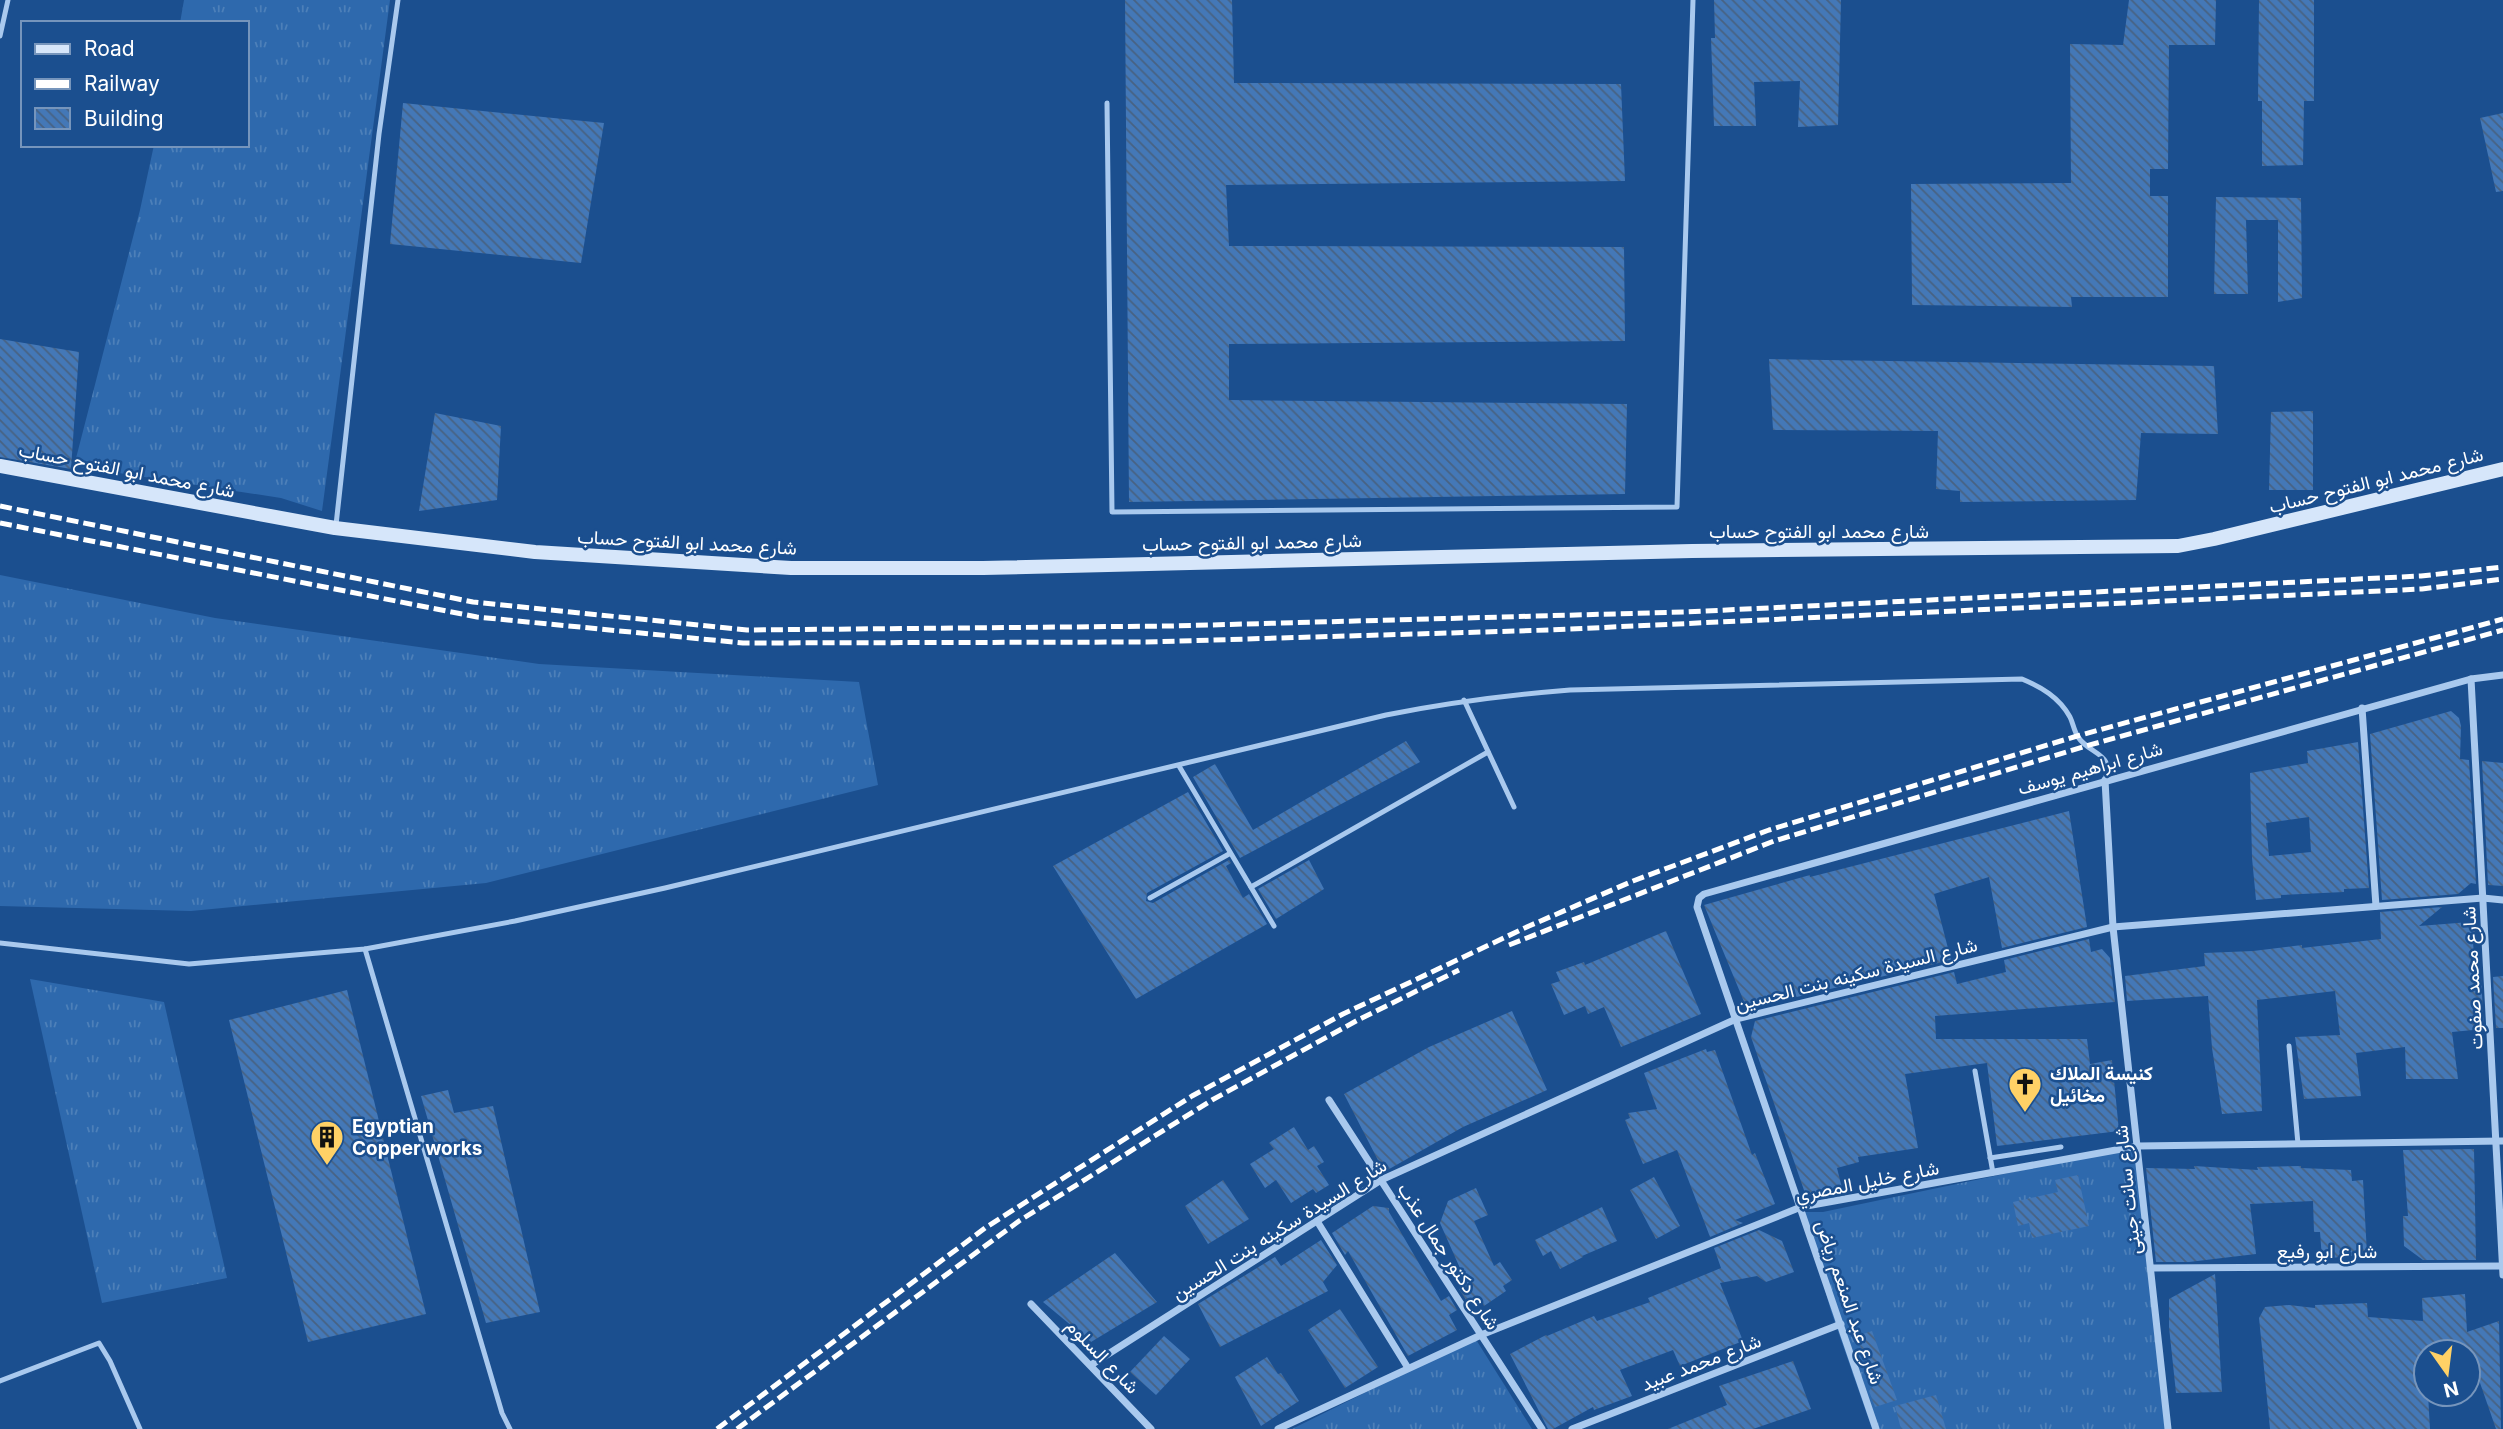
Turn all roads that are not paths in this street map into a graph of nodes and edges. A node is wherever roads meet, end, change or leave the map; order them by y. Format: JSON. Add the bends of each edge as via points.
{"nodes":[{"id":1,"x":8,"y":0,"type":"edge"},
{"id":2,"x":398,"y":0,"type":"edge"},
{"id":3,"x":1693,"y":0,"type":"edge"},
{"id":4,"x":0,"y":36,"type":"edge"},
{"id":5,"x":1107,"y":103,"type":"dead end"},
{"id":6,"x":0,"y":466,"type":"edge"},
{"id":7,"x":2503,"y":469,"type":"edge"},
{"id":8,"x":335,"y":528,"type":"junction"},
{"id":9,"x":2503,"y":675,"type":"edge"},
{"id":10,"x":2470,"y":678,"type":"junction"},
{"id":11,"x":1464,"y":700,"type":"junction"},
{"id":12,"x":2362,"y":708,"type":"junction"},
{"id":13,"x":1488,"y":752,"type":"junction"},
{"id":14,"x":1179,"y":766,"type":"junction"},
{"id":15,"x":2105,"y":780,"type":"junction"},
{"id":16,"x":1514,"y":807,"type":"dead end"},
{"id":17,"x":1229,"y":854,"type":"junction"},
{"id":18,"x":1251,"y":887,"type":"junction"},
{"id":19,"x":1150,"y":898,"type":"dead end"},
{"id":20,"x":2483,"y":898,"type":"junction"},
{"id":21,"x":2503,"y":900,"type":"edge"},
{"id":22,"x":2376,"y":906,"type":"junction"},
{"id":23,"x":1697,"y":907,"type":"joint"},
{"id":24,"x":1274,"y":926,"type":"dead end"},
{"id":25,"x":2113,"y":928,"type":"junction"},
{"id":26,"x":0,"y":943,"type":"edge"},
{"id":27,"x":365,"y":949,"type":"junction"},
{"id":28,"x":1736,"y":1019,"type":"junction"},
{"id":29,"x":2289,"y":1046,"type":"dead end"},
{"id":30,"x":1975,"y":1071,"type":"dead end"},
{"id":31,"x":1329,"y":1100,"type":"dead end"},
{"id":32,"x":2500,"y":1141,"type":"edge"},
{"id":33,"x":2298,"y":1144,"type":"junction"},
{"id":34,"x":2138,"y":1146,"type":"junction"},
{"id":35,"x":2061,"y":1147,"type":"dead end"},
{"id":36,"x":1990,"y":1158,"type":"junction"},
{"id":37,"x":1993,"y":1173,"type":"junction"},
{"id":38,"x":1381,"y":1180,"type":"junction"},
{"id":39,"x":1801,"y":1207,"type":"junction"},
{"id":40,"x":1317,"y":1221,"type":"junction"},
{"id":41,"x":2503,"y":1266,"type":"edge"},
{"id":42,"x":2151,"y":1268,"type":"junction"},
{"id":43,"x":2503,"y":1275,"type":"edge"},
{"id":44,"x":1031,"y":1304,"type":"dead end"},
{"id":45,"x":1841,"y":1324,"type":"junction"},
{"id":46,"x":1481,"y":1335,"type":"junction"},
{"id":47,"x":1091,"y":1365,"type":"junction"},
{"id":48,"x":1408,"y":1368,"type":"junction"},
{"id":49,"x":0,"y":1381,"type":"edge"},
{"id":50,"x":140,"y":1429,"type":"edge"},
{"id":51,"x":510,"y":1429,"type":"edge"},
{"id":52,"x":1151,"y":1429,"type":"edge"},
{"id":53,"x":1278,"y":1429,"type":"edge"},
{"id":54,"x":1542,"y":1429,"type":"edge"},
{"id":55,"x":1572,"y":1429,"type":"edge"},
{"id":56,"x":1876,"y":1429,"type":"edge"},
{"id":57,"x":2168,"y":1429,"type":"edge"}],
"edges":[{"from":1,"to":4,"type":"lane"},
{"from":2,"to":8,"type":"lane"},
{"from":3,"to":5,"type":"lane","via":[[1677,507],[1112,512]]},
{"from":6,"to":8,"type":"street","name":"شارع محمد ابو الفتوح حساب"},
{"from":7,"to":8,"type":"street","name":"شارع محمد ابو الفتوح حساب","via":[[2178,546],[792,568],[535,552]]},
{"from":9,"to":10,"type":"street","name":"شارع ابراهيم يوسف"},
{"from":10,"to":12,"type":"street","name":"شارع ابراهيم يوسف"},
{"from":10,"to":20,"type":"street","name":"شارع محمد صفوت"},
{"from":11,"to":13,"type":"lane"},
{"from":11,"to":14,"type":"lane"},
{"from":11,"to":15,"type":"lane","via":[[1570,690],[2022,679],[2057,700],[2070,716],[2077,736],[2103,756],[2108,772]]},
{"from":12,"to":15,"type":"street","name":"شارع ابراهيم يوسف"},
{"from":12,"to":22,"type":"street"},
{"from":13,"to":16,"type":"lane"},
{"from":13,"to":18,"type":"lane"},
{"from":14,"to":17,"type":"lane"},
{"from":14,"to":27,"type":"lane","via":[[665,888]]},
{"from":15,"to":23,"type":"street","name":"شارع ابراهيم يوسف","via":[[1704,894]]},
{"from":15,"to":25,"type":"street","name":"شارع سانت جينى"},
{"from":17,"to":18,"type":"lane"},
{"from":17,"to":19,"type":"lane"},
{"from":18,"to":24,"type":"lane"},
{"from":20,"to":21,"type":"street","name":"شارع السيدة سكينه بنت الحسين"},
{"from":20,"to":22,"type":"street","name":"شارع السيدة سكينه بنت الحسين"},
{"from":20,"to":32,"type":"street","name":"شارع محمد صفوت"},
{"from":22,"to":25,"type":"street","name":"شارع السيدة سكينه بنت الحسين"},
{"from":23,"to":28,"type":"street","name":"شارع عبد المنعم رياض"},
{"from":25,"to":28,"type":"street","name":"شارع السيدة سكينه بنت الحسين"},
{"from":25,"to":34,"type":"street","name":"شارع سانت جينى"},
{"from":26,"to":27,"type":"lane","via":[[189,964]]},
{"from":27,"to":51,"type":"lane"},
{"from":28,"to":38,"type":"street","name":"شارع السيدة سكينه بنت الحسين"},
{"from":28,"to":39,"type":"street","name":"شارع عبد المنعم رياض"},
{"from":29,"to":33,"type":"lane"},
{"from":30,"to":36,"type":"lane"},
{"from":31,"to":38,"type":"street","name":"شارع دكتور جمال عذب"},
{"from":32,"to":33,"type":"street","name":"شارع خليل المصري"},
{"from":32,"to":41,"type":"street","name":"شارع محمد صفوت"},
{"from":33,"to":34,"type":"street","name":"شارع خليل المصري"},
{"from":34,"to":37,"type":"street","name":"شارع خليل المصري"},
{"from":34,"to":42,"type":"street","name":"شارع سانت جينى"},
{"from":35,"to":36,"type":"lane"},
{"from":36,"to":37,"type":"lane"},
{"from":37,"to":39,"type":"street","name":"شارع خليل المصري"},
{"from":38,"to":40,"type":"street","name":"شارع السيدة سكينه بنت الحسين"},
{"from":38,"to":46,"type":"street","name":"شارع دكتور جمال عذب"},
{"from":39,"to":45,"type":"street","name":"شارع عبد المنعم رياض"},
{"from":39,"to":46,"type":"street","name":"شارع خليل المصري"},
{"from":40,"to":47,"type":"street","name":"شارع السيدة سكينه بنت الحسين"},
{"from":40,"to":48,"type":"street"},
{"from":41,"to":42,"type":"street","name":"شارع ابو رفيع"},
{"from":41,"to":43,"type":"street","name":"شارع محمد صفوت"},
{"from":42,"to":57,"type":"street","name":"شارع سانت جينى"},
{"from":44,"to":47,"type":"street","name":"شارع السلوم"},
{"from":45,"to":55,"type":"street","name":"شارع محمد عبيد"},
{"from":45,"to":56,"type":"street","name":"شارع عبد المنعم رياض"},
{"from":46,"to":48,"type":"street","name":"شارع خليل المصري"},
{"from":46,"to":54,"type":"street","name":"شارع دكتور جمال عذب"},
{"from":47,"to":52,"type":"street","name":"شارع السلوم"},
{"from":48,"to":53,"type":"street","name":"شارع خليل المصري"},
{"from":49,"to":50,"type":"lane","via":[[99,1343]]}]}
